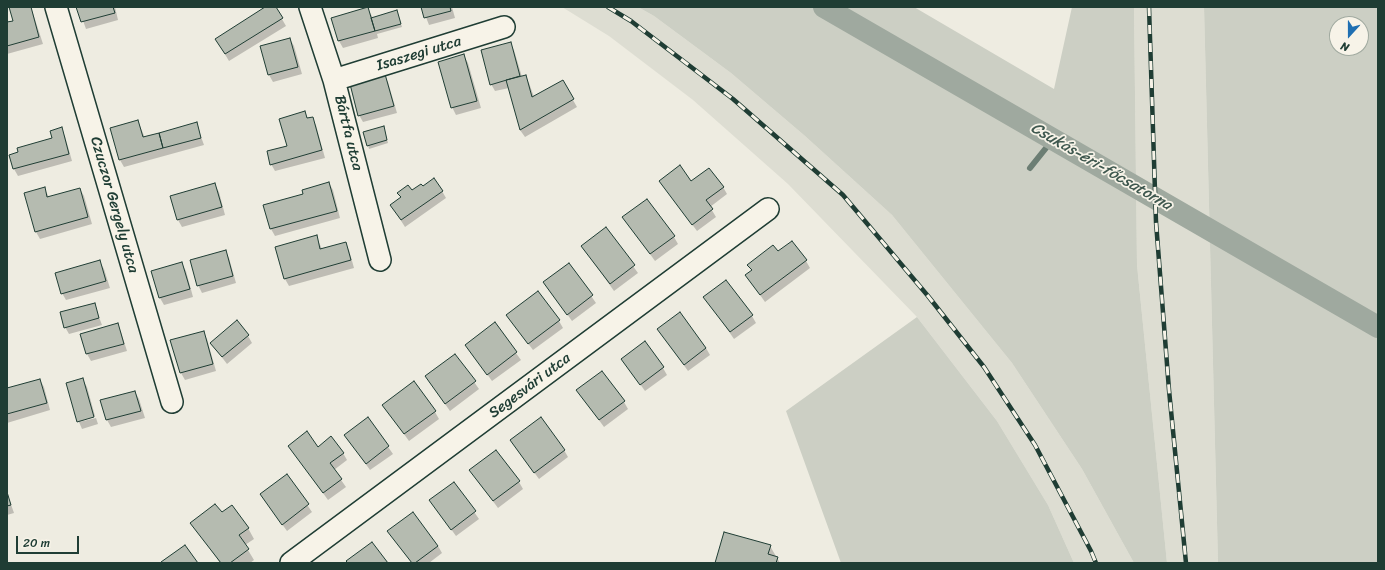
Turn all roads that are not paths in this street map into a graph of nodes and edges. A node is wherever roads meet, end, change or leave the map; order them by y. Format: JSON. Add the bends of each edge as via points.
{"nodes":[{"id":1,"x":56,"y":7,"type":"edge"},
{"id":2,"x":310,"y":7,"type":"edge"},
{"id":3,"x":504,"y":28,"type":"dead end"},
{"id":4,"x":334,"y":80,"type":"junction"},
{"id":5,"x":768,"y":210,"type":"dead end"},
{"id":6,"x":380,"y":260,"type":"dead end"},
{"id":7,"x":172,"y":402,"type":"dead end"},
{"id":8,"x":291,"y":563,"type":"edge"}],
"edges":[{"from":1,"to":7,"type":"street","name":"Czuczor Gergely utca"},
{"from":2,"to":4,"type":"street","name":"Bártfa utca"},
{"from":3,"to":4,"type":"street","name":"Isaszegi utca"},
{"from":4,"to":6,"type":"street","name":"Bártfa utca"},
{"from":5,"to":8,"type":"street","name":"Segesvári utca"}]}
